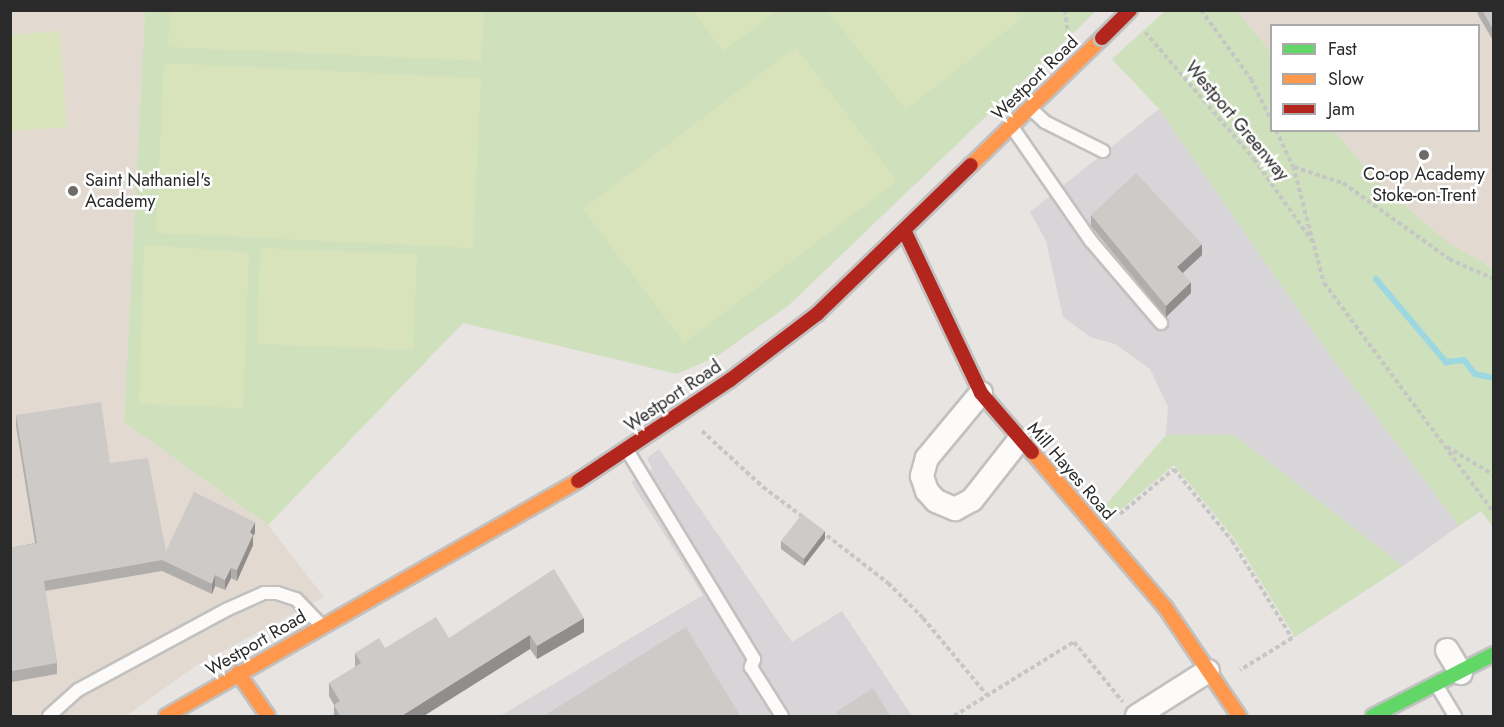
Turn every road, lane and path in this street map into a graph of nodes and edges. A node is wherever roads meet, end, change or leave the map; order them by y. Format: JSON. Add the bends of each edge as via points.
{"nodes":[{"id":1,"x":1130,"y":10,"type":"edge"},
{"id":2,"x":1201,"y":10,"type":"edge"},
{"id":3,"x":1142,"y":28,"type":"dead end"},
{"id":4,"x":1030,"y":108,"type":"junction"},
{"id":5,"x":1270,"y":118,"type":"edge"},
{"id":6,"x":1012,"y":126,"type":"junction"},
{"id":7,"x":1277,"y":132,"type":"edge"},
{"id":8,"x":1103,"y":151,"type":"dead end"},
{"id":9,"x":1293,"y":166,"type":"junction"},
{"id":10,"x":905,"y":232,"type":"junction"},
{"id":11,"x":1314,"y":244,"type":"junction"},
{"id":12,"x":1494,"y":279,"type":"edge"},
{"id":13,"x":1161,"y":322,"type":"dead end"},
{"id":14,"x":981,"y":393,"type":"junction"},
{"id":15,"x":682,"y":412,"type":"junction"},
{"id":16,"x":1019,"y":440,"type":"junction"},
{"id":17,"x":1444,"y":446,"type":"junction"},
{"id":18,"x":626,"y":449,"type":"junction"},
{"id":19,"x":1494,"y":475,"type":"edge"},
{"id":20,"x":1494,"y":513,"type":"edge"},
{"id":21,"x":1099,"y":531,"type":"junction"},
{"id":22,"x":322,"y":626,"type":"junction"},
{"id":23,"x":1447,"y":650,"type":"dead end"},
{"id":24,"x":1494,"y":654,"type":"edge"},
{"id":25,"x":238,"y":673,"type":"junction"},
{"id":26,"x":1461,"y":673,"type":"junction"},
{"id":27,"x":1212,"y":678,"type":"junction"},
{"id":28,"x":1437,"y":686,"type":"junction"},
{"id":29,"x":986,"y":694,"type":"junction"},
{"id":30,"x":1132,"y":712,"type":"edge"},
{"id":31,"x":49,"y":717,"type":"edge"},
{"id":32,"x":166,"y":717,"type":"edge"},
{"id":33,"x":268,"y":717,"type":"edge"},
{"id":34,"x":782,"y":717,"type":"edge"},
{"id":35,"x":954,"y":717,"type":"edge"},
{"id":36,"x":1239,"y":717,"type":"edge"},
{"id":37,"x":1373,"y":717,"type":"edge"},
{"id":38,"x":1455,"y":717,"type":"edge"}],
"edges":[{"from":1,"to":4,"type":"street","name":"Westport Road","bridge":true},
{"from":2,"to":5,"type":"path","via":[[1251,79]]},
{"from":3,"to":11,"type":"path","name":"Westport Greenway","via":[[1254,159]]},
{"from":4,"to":6,"type":"street","name":"Westport Road"},
{"from":4,"to":8,"type":"lane","via":[[1045,122]]},
{"from":6,"to":10,"type":"street","name":"Westport Road"},
{"from":6,"to":13,"type":"lane","via":[[1090,241]]},
{"from":7,"to":9,"type":"path"},
{"from":9,"to":11,"type":"path"},
{"from":9,"to":12,"type":"path","via":[[1343,183],[1449,259]]},
{"from":10,"to":14,"type":"street","name":"Mill Hayes Road"},
{"from":10,"to":15,"type":"street","name":"Westport Road","via":[[817,314]]},
{"from":11,"to":17,"type":"path","via":[[1324,283]]},
{"from":14,"to":16,"type":"street","name":"Mill Hayes Road"},
{"from":14,"to":16,"type":"street","via":[[927,459],[922,476],[927,491],[936,501],[955,509],[972,500]]},
{"from":15,"to":18,"type":"street","name":"Westport Road"},
{"from":15,"to":29,"type":"path","via":[[763,488],[888,583],[923,618]]},
{"from":16,"to":21,"type":"street","name":"Mill Hayes Road"},
{"from":17,"to":19,"type":"path"},
{"from":17,"to":20,"type":"path"},
{"from":18,"to":22,"type":"street","name":"Westport Road","via":[[567,488]]},
{"from":18,"to":34,"type":"lane","via":[[754,659],[751,667]]},
{"from":21,"to":27,"type":"street","name":"Mill Hayes Road","via":[[1165,607]]},
{"from":21,"to":27,"type":"path","via":[[1174,470],[1232,542],[1292,638]]},
{"from":22,"to":25,"type":"street","name":"Westport Road"},
{"from":22,"to":31,"type":"lane","via":[[296,599],[277,592],[264,593],[78,690]]},
{"from":23,"to":26,"type":"street"},
{"from":24,"to":26,"type":"street"},
{"from":25,"to":32,"type":"street","name":"Westport Road"},
{"from":25,"to":33,"type":"street"},
{"from":26,"to":28,"type":"street"},
{"from":27,"to":30,"type":"street"},
{"from":27,"to":36,"type":"street","name":"Mill Hayes Road"},
{"from":28,"to":37,"type":"street"},
{"from":28,"to":38,"type":"lane"},
{"from":29,"to":30,"type":"path","via":[[1074,642]]},
{"from":29,"to":35,"type":"path"}]}
